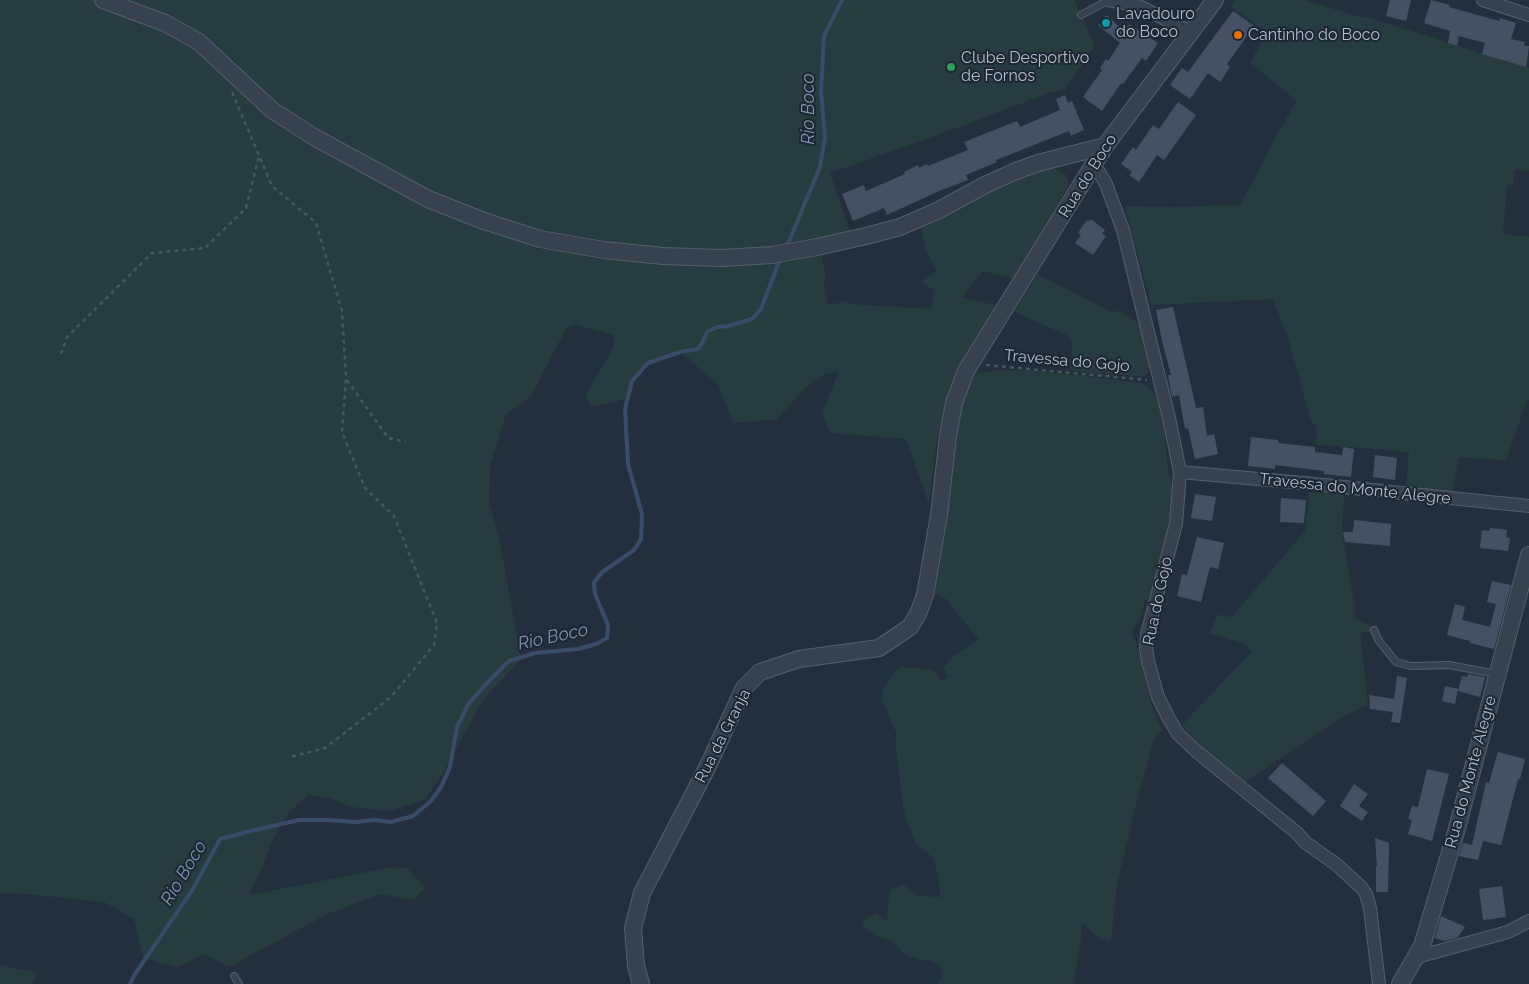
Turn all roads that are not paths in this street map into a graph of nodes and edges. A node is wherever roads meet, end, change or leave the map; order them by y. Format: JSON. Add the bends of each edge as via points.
{"nodes":[{"id":1,"x":103,"y":0,"type":"edge"},
{"id":2,"x":1108,"y":0,"type":"edge"},
{"id":3,"x":1215,"y":0,"type":"edge"},
{"id":4,"x":1483,"y":0,"type":"edge"},
{"id":5,"x":1081,"y":15,"type":"dead end"},
{"id":6,"x":1529,"y":15,"type":"edge"},
{"id":7,"x":1191,"y":32,"type":"junction"},
{"id":8,"x":1105,"y":146,"type":"junction"},
{"id":9,"x":1056,"y":159,"type":"junction"},
{"id":10,"x":1093,"y":168,"type":"junction"},
{"id":11,"x":972,"y":361,"type":"joint"},
{"id":12,"x":1180,"y":472,"type":"junction"},
{"id":13,"x":1529,"y":506,"type":"edge"},
{"id":14,"x":1529,"y":555,"type":"edge"},
{"id":15,"x":1374,"y":630,"type":"dead end"},
{"id":16,"x":1497,"y":674,"type":"junction"},
{"id":17,"x":1529,"y":921,"type":"edge"},
{"id":18,"x":1417,"y":957,"type":"junction"},
{"id":19,"x":234,"y":976,"type":"dead end"},
{"id":20,"x":239,"y":984,"type":"edge"},
{"id":21,"x":641,"y":984,"type":"edge"},
{"id":22,"x":1379,"y":984,"type":"edge"},
{"id":23,"x":1400,"y":984,"type":"edge"}],
"edges":[{"from":1,"to":9,"type":"street","via":[[165,23],[198,42],[272,110],[314,137],[428,199],[540,239],[604,250],[722,258],[772,255],[825,245],[900,226],[940,210],[1016,171]]},
{"from":2,"to":5,"type":"lane"},
{"from":2,"to":7,"type":"street","via":[[1141,7]]},
{"from":3,"to":7,"type":"street","name":"Rua do Boco"},
{"from":4,"to":6,"type":"street"},
{"from":7,"to":8,"type":"street","name":"Rua do Boco"},
{"from":8,"to":9,"type":"street"},
{"from":8,"to":10,"type":"street","name":"Rua do Boco"},
{"from":9,"to":10,"type":"street"},
{"from":10,"to":11,"type":"street","name":"Rua do Boco"},
{"from":10,"to":12,"type":"street","name":"Rua do Gojo","via":[[1106,184],[1123,230]]},
{"from":11,"to":21,"type":"street","name":"Rua da Granja","via":[[954,403],[939,515],[925,595],[918,614],[910,627],[879,648],[799,658],[760,672],[744,688],[707,768],[642,893],[632,928]]},
{"from":12,"to":13,"type":"street","name":"Travessa do Monte Alegre"},
{"from":12,"to":22,"type":"street","name":"Rua do Gojo","via":[[1176,524],[1147,634],[1148,662],[1158,697],[1178,734],[1361,887],[1370,908]]},
{"from":14,"to":16,"type":"street","name":"Rua do Monte Alegre"},
{"from":15,"to":16,"type":"lane","via":[[1396,662],[1411,666],[1449,665]]},
{"from":16,"to":18,"type":"street","name":"Rua do Monte Alegre","via":[[1456,832]]},
{"from":17,"to":18,"type":"street","via":[[1508,932]]},
{"from":18,"to":23,"type":"street","name":"Rua do Monte Alegre"},
{"from":19,"to":20,"type":"lane"}]}
